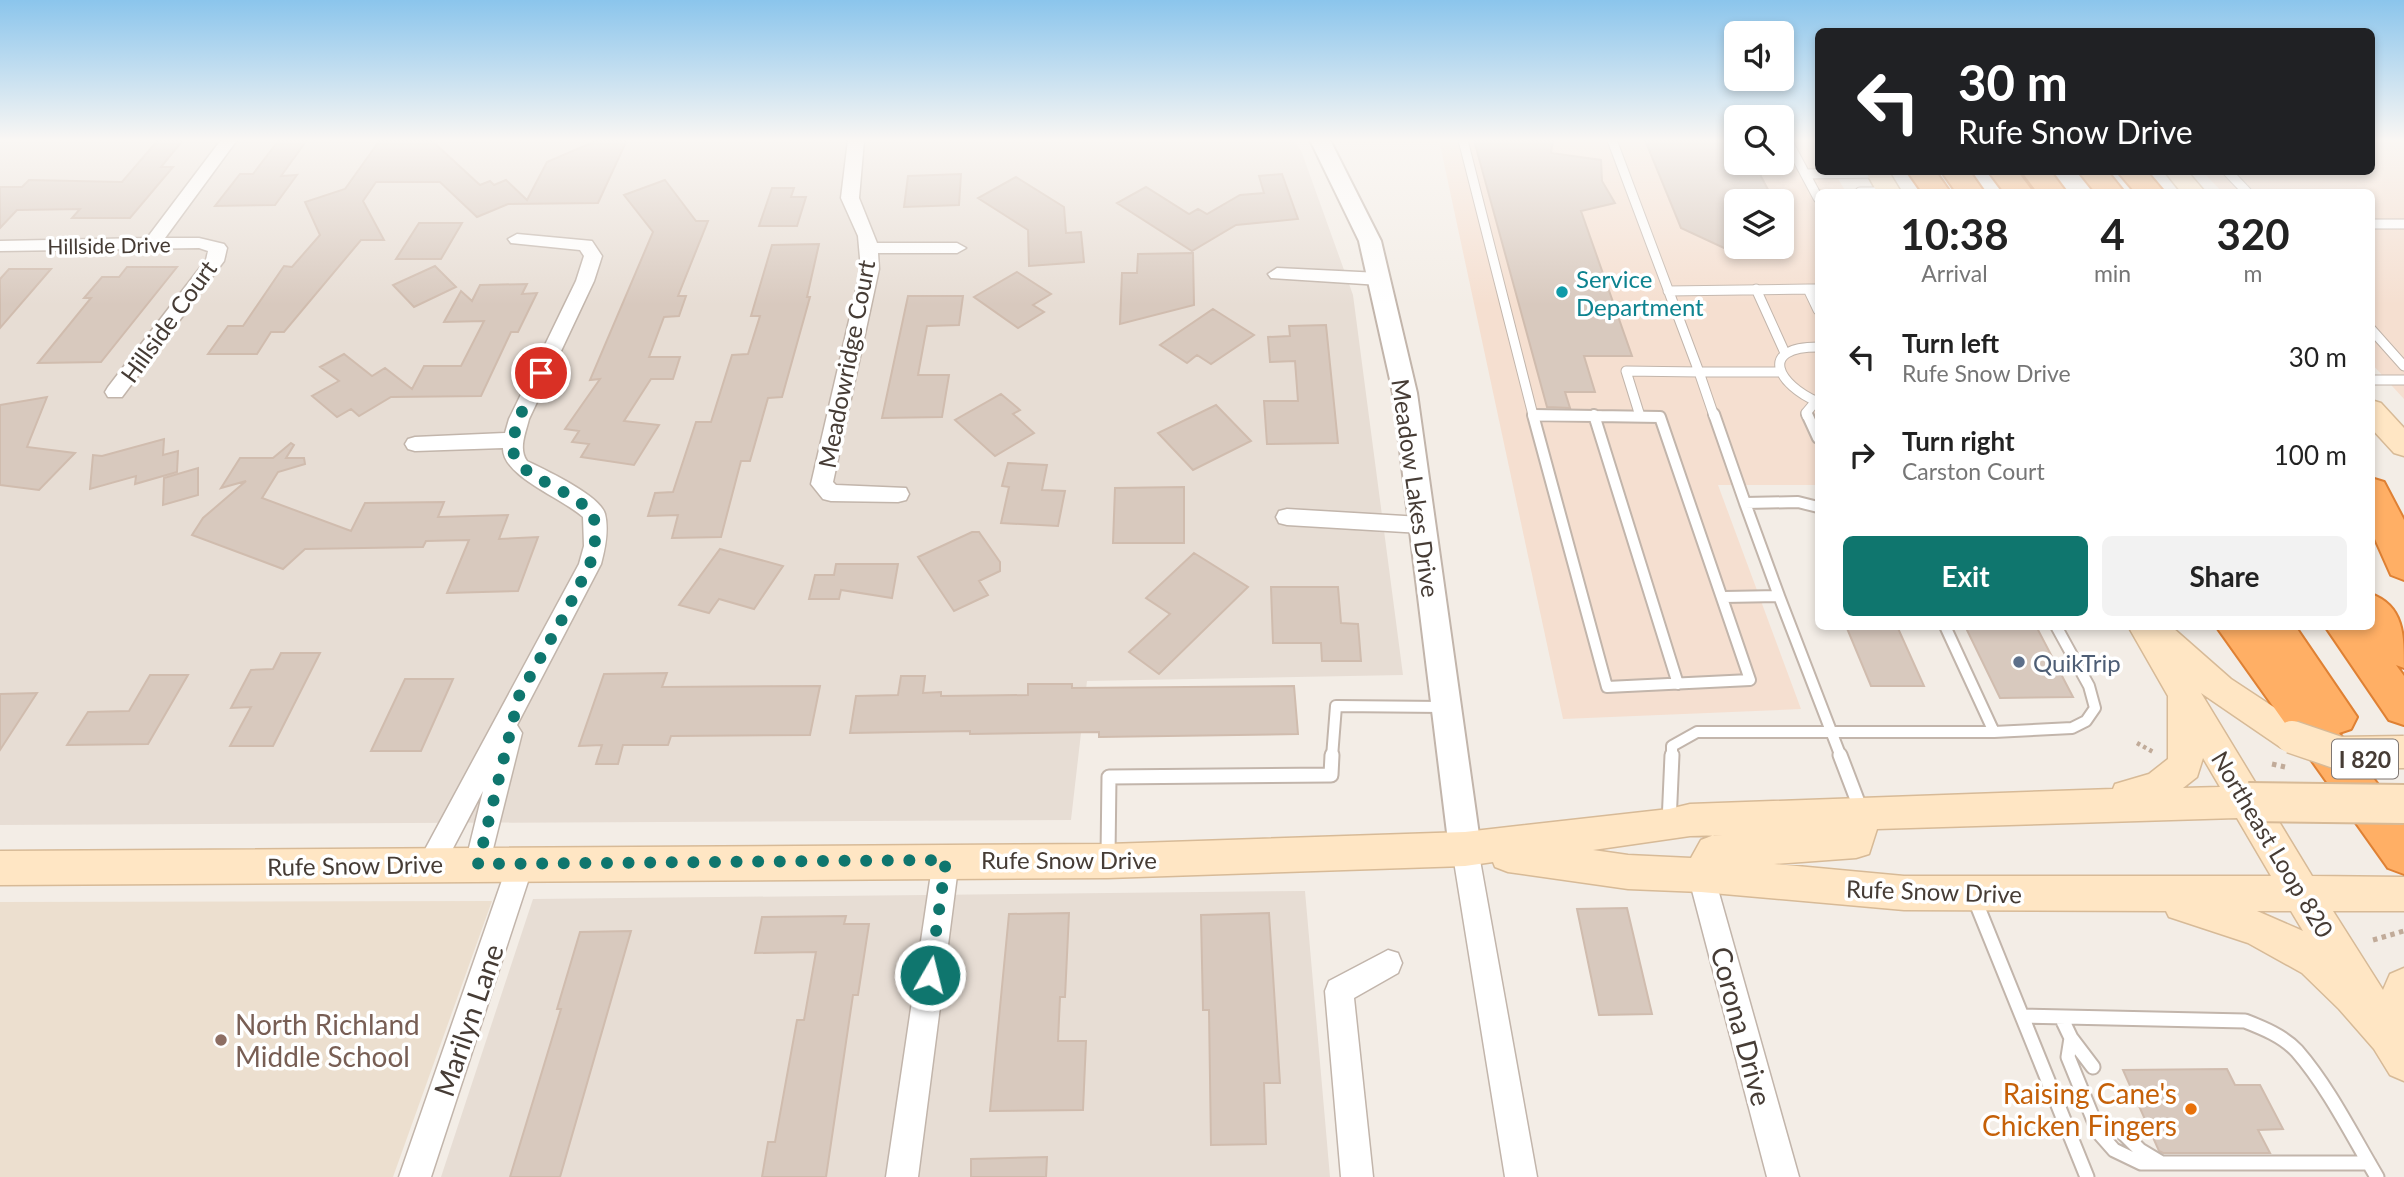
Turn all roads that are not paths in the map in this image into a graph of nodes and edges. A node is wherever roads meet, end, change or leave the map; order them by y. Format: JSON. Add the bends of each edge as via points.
{"nodes":[{"id":1,"x":188,"y":195,"type":"edge"},
{"id":2,"x":850,"y":195,"type":"edge"},
{"id":3,"x":1347,"y":195,"type":"edge"},
{"id":4,"x":1477,"y":195,"type":"edge"},
{"id":5,"x":1632,"y":195,"type":"edge"},
{"id":6,"x":2375,"y":224,"type":"edge"},
{"id":7,"x":2404,"y":224,"type":"edge"},
{"id":8,"x":517,"y":239,"type":"dead end"},
{"id":9,"x":151,"y":245,"type":"junction"},
{"id":10,"x":0,"y":246,"type":"edge"},
{"id":11,"x":218,"y":248,"type":"joint"},
{"id":12,"x":869,"y":248,"type":"junction"},
{"id":13,"x":957,"y":248,"type":"dead end"},
{"id":14,"x":1277,"y":274,"type":"dead end"},
{"id":15,"x":1380,"y":279,"type":"junction"},
{"id":16,"x":1756,"y":289,"type":"junction"},
{"id":17,"x":1813,"y":289,"type":"edge"},
{"id":18,"x":1668,"y":291,"type":"junction"},
{"id":19,"x":2375,"y":333,"type":"edge"},
{"id":20,"x":1815,"y":347,"type":"edge"},
{"id":21,"x":1785,"y":353,"type":"junction"},
{"id":22,"x":2404,"y":366,"type":"edge"},
{"id":23,"x":1699,"y":372,"type":"junction"},
{"id":24,"x":1779,"y":372,"type":"junction"},
{"id":25,"x":2375,"y":380,"type":"edge"},
{"id":26,"x":2404,"y":380,"type":"edge"},
{"id":27,"x":115,"y":392,"type":"dead end"},
{"id":28,"x":1815,"y":400,"type":"edge"},
{"id":29,"x":1815,"y":403,"type":"edge"},
{"id":30,"x":2375,"y":414,"type":"edge"},
{"id":31,"x":1533,"y":415,"type":"junction"},
{"id":32,"x":1594,"y":415,"type":"junction"},
{"id":33,"x":1640,"y":416,"type":"junction"},
{"id":34,"x":1815,"y":432,"type":"edge"},
{"id":35,"x":513,"y":440,"type":"junction"},
{"id":36,"x":415,"y":444,"type":"dead end"},
{"id":37,"x":2404,"y":446,"type":"edge"},
{"id":38,"x":898,"y":494,"type":"dead end"},
{"id":39,"x":2375,"y":497,"type":"edge"},
{"id":40,"x":1745,"y":503,"type":"junction"},
{"id":41,"x":1815,"y":506,"type":"edge"},
{"id":42,"x":1287,"y":517,"type":"dead end"},
{"id":43,"x":1421,"y":526,"type":"junction"},
{"id":44,"x":2375,"y":528,"type":"edge"},
{"id":45,"x":2375,"y":560,"type":"edge"},
{"id":46,"x":2404,"y":565,"type":"edge"},
{"id":47,"x":1779,"y":596,"type":"junction"},
{"id":48,"x":2404,"y":596,"type":"edge"},
{"id":49,"x":1724,"y":597,"type":"junction"},
{"id":50,"x":2375,"y":614,"type":"edge"},
{"id":51,"x":1947,"y":630,"type":"edge"},
{"id":52,"x":2058,"y":630,"type":"edge"},
{"id":53,"x":2146,"y":630,"type":"edge"},
{"id":54,"x":2155,"y":630,"type":"edge"},
{"id":55,"x":2238,"y":630,"type":"edge"},
{"id":56,"x":2276,"y":630,"type":"edge"},
{"id":57,"x":2347,"y":630,"type":"edge"},
{"id":58,"x":2404,"y":652,"type":"edge"},
{"id":59,"x":1678,"y":684,"type":"junction"},
{"id":60,"x":2182,"y":690,"type":"junction"},
{"id":61,"x":519,"y":696,"type":"junction"},
{"id":62,"x":1446,"y":707,"type":"junction"},
{"id":63,"x":2404,"y":708,"type":"edge"},
{"id":64,"x":1994,"y":732,"type":"junction"},
{"id":65,"x":1829,"y":733,"type":"junction"},
{"id":66,"x":2404,"y":752,"type":"edge"},
{"id":67,"x":2248,"y":802,"type":"junction"},
{"id":68,"x":2404,"y":804,"type":"edge"},
{"id":69,"x":2096,"y":805,"type":"junction"},
{"id":70,"x":1862,"y":814,"type":"junction"},
{"id":71,"x":2404,"y":815,"type":"edge"},
{"id":72,"x":1669,"y":825,"type":"junction"},
{"id":73,"x":1465,"y":849,"type":"junction"},
{"id":74,"x":2404,"y":854,"type":"edge"},
{"id":75,"x":946,"y":860,"type":"junction"},
{"id":76,"x":1108,"y":861,"type":"junction"},
{"id":77,"x":521,"y":863,"type":"junction"},
{"id":78,"x":431,"y":864,"type":"junction"},
{"id":79,"x":478,"y":864,"type":"junction"},
{"id":80,"x":0,"y":868,"type":"edge"},
{"id":81,"x":1702,"y":875,"type":"junction"},
{"id":82,"x":1972,"y":894,"type":"junction"},
{"id":83,"x":2404,"y":894,"type":"edge"},
{"id":84,"x":2144,"y":895,"type":"junction"},
{"id":85,"x":2302,"y":895,"type":"junction"},
{"id":86,"x":1388,"y":963,"type":"dead end"},
{"id":87,"x":2404,"y":987,"type":"edge"},
{"id":88,"x":2022,"y":1016,"type":"junction"},
{"id":89,"x":2061,"y":1017,"type":"junction"},
{"id":90,"x":2071,"y":1038,"type":"junction"},
{"id":91,"x":2395,"y":1047,"type":"edge"},
{"id":92,"x":2093,"y":1066,"type":"dead end"},
{"id":93,"x":2121,"y":1131,"type":"dead end"},
{"id":94,"x":2369,"y":1163,"type":"junction"},
{"id":95,"x":2164,"y":1164,"type":"junction"},
{"id":96,"x":415,"y":1177,"type":"edge"},
{"id":97,"x":902,"y":1177,"type":"edge"},
{"id":98,"x":1357,"y":1177,"type":"edge"},
{"id":99,"x":1521,"y":1177,"type":"edge"},
{"id":100,"x":1783,"y":1177,"type":"edge"},
{"id":101,"x":2087,"y":1177,"type":"edge"},
{"id":102,"x":2377,"y":1177,"type":"edge"}],
"edges":[{"from":1,"to":9,"type":"street"},
{"from":2,"to":12,"type":"street","name":"Meadowridge Court"},
{"from":3,"to":15,"type":"street","name":"Meadow Lakes Drive","via":[[1370,241]]},
{"from":4,"to":31,"type":"lane"},
{"from":5,"to":18,"type":"lane"},
{"from":6,"to":7,"type":"lane"},
{"from":8,"to":35,"type":"street","via":[[586,245],[593,256]]},
{"from":9,"to":10,"type":"street","name":"Hillside Drive"},
{"from":9,"to":11,"type":"street","name":"Hillside Drive","via":[[199,243]]},
{"from":11,"to":27,"type":"street","name":"Hillside Court","via":[[215,261]]},
{"from":12,"to":13,"type":"street","name":"Meadowridge Court"},
{"from":12,"to":38,"type":"street","name":"Meadowridge Court","via":[[870,269],[822,484],[831,493]]},
{"from":14,"to":15,"type":"street"},
{"from":15,"to":43,"type":"street","name":"Meadow Lakes Drive","via":[[1405,393]]},
{"from":16,"to":17,"type":"lane"},
{"from":16,"to":18,"type":"lane"},
{"from":16,"to":21,"type":"lane"},
{"from":18,"to":23,"type":"lane"},
{"from":19,"to":22,"type":"lane"},
{"from":20,"to":21,"type":"lane"},
{"from":21,"to":24,"type":"lane"},
{"from":23,"to":24,"type":"lane"},
{"from":23,"to":33,"type":"lane","via":[[1626,371]]},
{"from":23,"to":40,"type":"lane"},
{"from":24,"to":28,"type":"lane","via":[[1792,389]]},
{"from":25,"to":26,"type":"lane"},
{"from":29,"to":34,"type":"lane","via":[[1806,413]]},
{"from":30,"to":37,"type":"main road"},
{"from":31,"to":32,"type":"lane"},
{"from":31,"to":59,"type":"lane","via":[[1607,687]]},
{"from":32,"to":33,"type":"lane"},
{"from":32,"to":59,"type":"lane"},
{"from":33,"to":49,"type":"lane","via":[[1660,417]]},
{"from":35,"to":36,"type":"street"},
{"from":35,"to":61,"type":"street","via":[[513,457],[520,466],[576,498],[596,519],[590,564]]},
{"from":39,"to":46,"type":"highway"},
{"from":40,"to":41,"type":"lane"},
{"from":40,"to":47,"type":"lane"},
{"from":42,"to":43,"type":"street"},
{"from":43,"to":62,"type":"street","name":"Meadow Lakes Drive"},
{"from":44,"to":46,"type":"highway"},
{"from":45,"to":48,"type":"highway"},
{"from":47,"to":49,"type":"lane"},
{"from":47,"to":65,"type":"lane"},
{"from":49,"to":59,"type":"lane","via":[[1750,680]]},
{"from":50,"to":58,"type":"highway"},
{"from":51,"to":64,"type":"lane"},
{"from":52,"to":64,"type":"lane","via":[[2090,687],[2095,708],[2086,721],[2071,728]]},
{"from":53,"to":60,"type":"main road","name":"Northeast Loop 820"},
{"from":54,"to":66,"type":"main road","bridge":true,"via":[[2219,689],[2292,737],[2339,753]]},
{"from":55,"to":74,"type":"highway"},
{"from":56,"to":71,"type":"highway","number":"I 820"},
{"from":57,"to":63,"type":"highway"},
{"from":60,"to":67,"type":"main road","name":"Northeast Loop 820"},
{"from":60,"to":69,"type":"main road","via":[[2185,766],[2159,786]]},
{"from":61,"to":78,"type":"street"},
{"from":61,"to":79,"type":"street"},
{"from":62,"to":73,"type":"street","name":"Meadow Lakes Drive"},
{"from":62,"to":76,"type":"lane","via":[[1336,706],[1331,775],[1110,777]]},
{"from":64,"to":65,"type":"lane"},
{"from":65,"to":70,"type":"lane"},
{"from":65,"to":72,"type":"lane","via":[[1698,732],[1672,746]]},
{"from":67,"to":68,"type":"main road","name":"Rufe Snow Drive","bridge":true},
{"from":67,"to":69,"type":"main road","name":"Rufe Snow Drive"},
{"from":67,"to":85,"type":"main road","name":"Northeast Loop 820"},
{"from":69,"to":70,"type":"main road","name":"Rufe Snow Drive"},
{"from":70,"to":72,"type":"main road","name":"Rufe Snow Drive","via":[[1690,820]]},
{"from":70,"to":81,"type":"main road","via":[[1856,842],[1714,852]]},
{"from":72,"to":73,"type":"main road","name":"Rufe Snow Drive"},
{"from":73,"to":76,"type":"main road","name":"Rufe Snow Drive"},
{"from":73,"to":81,"type":"main road","name":"Rufe Snow Drive","via":[[1628,872]]},
{"from":73,"to":99,"type":"street"},
{"from":75,"to":76,"type":"main road","name":"Rufe Snow Drive"},
{"from":75,"to":77,"type":"main road","name":"Rufe Snow Drive"},
{"from":75,"to":97,"type":"street"},
{"from":77,"to":79,"type":"main road","name":"Rufe Snow Drive"},
{"from":77,"to":96,"type":"street","name":"Marilyn Lane"},
{"from":78,"to":79,"type":"main road","name":"Rufe Snow Drive"},
{"from":78,"to":80,"type":"main road","name":"Rufe Snow Drive"},
{"from":81,"to":82,"type":"main road","name":"Rufe Snow Drive","via":[[1904,893]]},
{"from":81,"to":100,"type":"street","name":"Corona Drive"},
{"from":82,"to":84,"type":"main road","name":"Rufe Snow Drive"},
{"from":82,"to":88,"type":"lane"},
{"from":83,"to":85,"type":"main road","name":"Rufe Snow Drive"},
{"from":84,"to":85,"type":"main road","name":"Rufe Snow Drive"},
{"from":84,"to":91,"type":"main road","via":[[2232,919],[2297,948],[2333,974]]},
{"from":85,"to":91,"type":"main road","name":"Northeast Loop 820"},
{"from":86,"to":98,"type":"street","via":[[1339,991]]},
{"from":87,"to":91,"type":"main road"},
{"from":88,"to":89,"type":"lane"},
{"from":88,"to":101,"type":"lane"},
{"from":89,"to":90,"type":"lane"},
{"from":89,"to":94,"type":"lane","via":[[2245,1021],[2269,1030],[2296,1050]]},
{"from":90,"to":92,"type":"lane"},
{"from":90,"to":95,"type":"lane","via":[[2067,1057],[2099,1133],[2114,1150],[2141,1163]]},
{"from":93,"to":95,"type":"lane","via":[[2140,1150]]},
{"from":94,"to":95,"type":"lane"},
{"from":94,"to":102,"type":"lane"}]}
